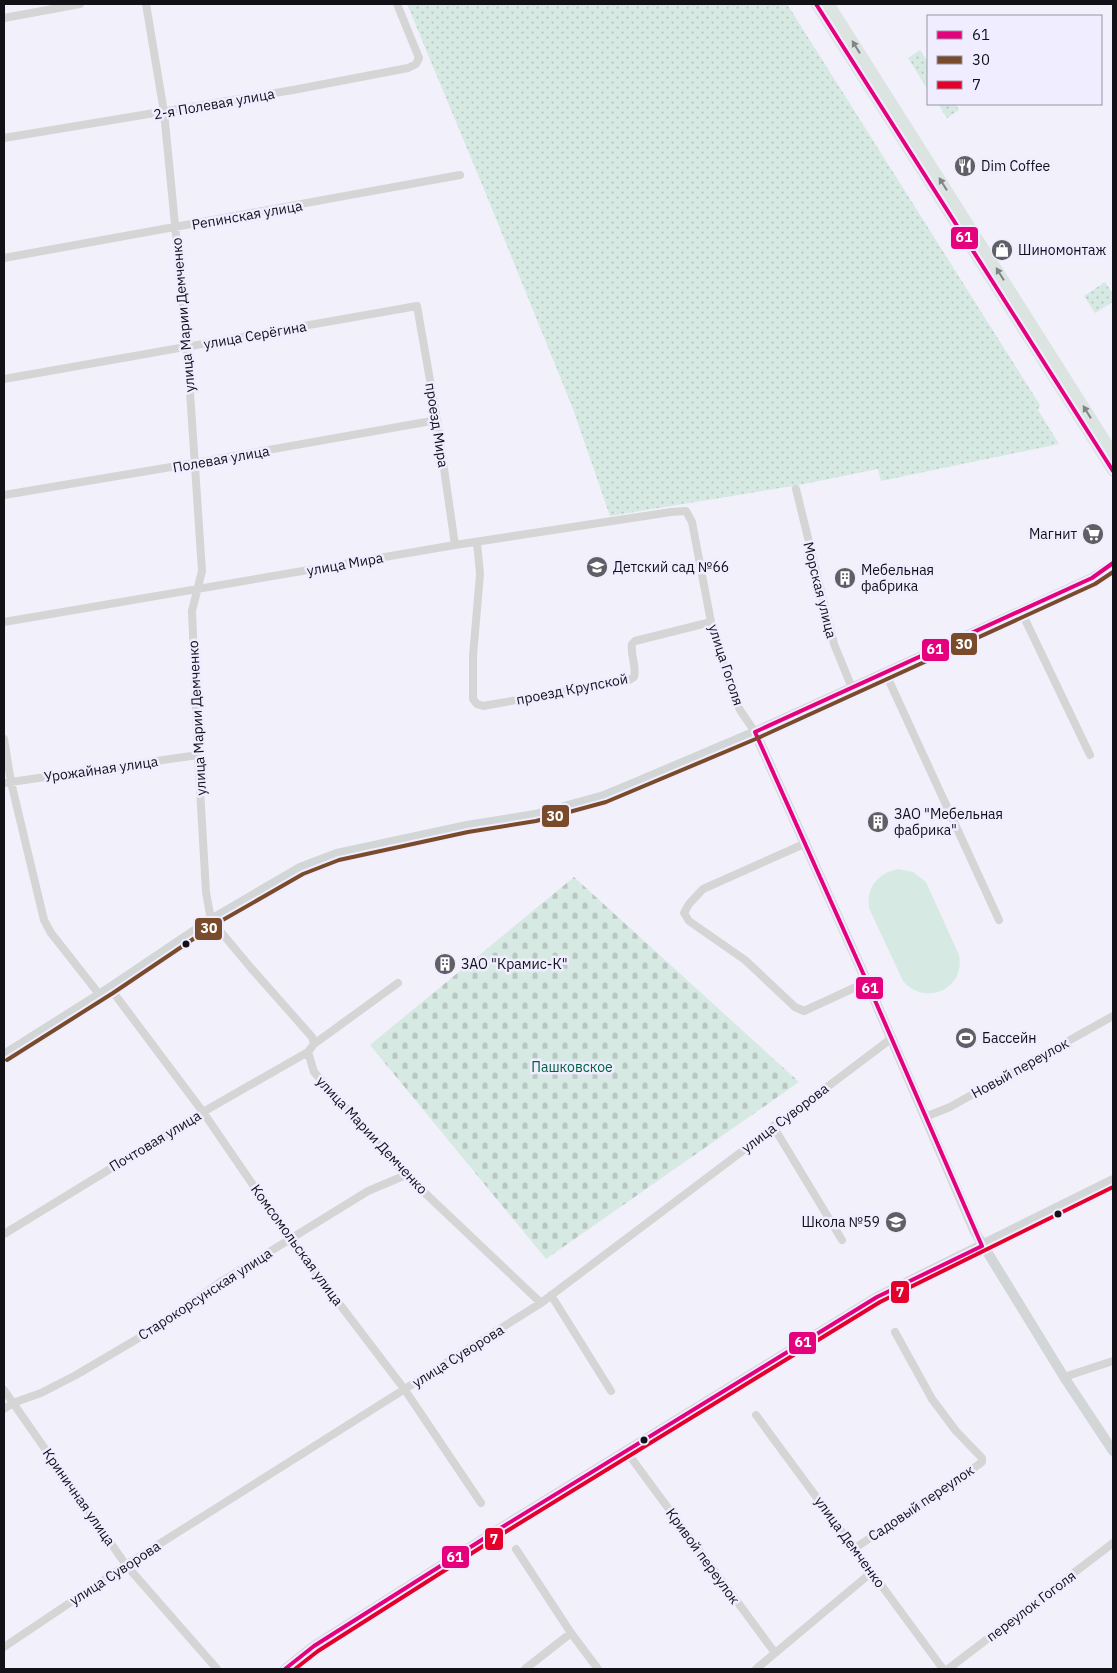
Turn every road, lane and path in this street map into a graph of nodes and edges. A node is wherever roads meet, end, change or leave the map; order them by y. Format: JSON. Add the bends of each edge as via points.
{"nodes":[{"id":1,"x":80,"y":4,"type":"edge"},
{"id":2,"x":146,"y":4,"type":"edge"},
{"id":3,"x":397,"y":4,"type":"edge"},
{"id":4,"x":816,"y":4,"type":"edge"},
{"id":5,"x":829,"y":4,"type":"edge"},
{"id":6,"x":4,"y":18,"type":"edge"},
{"id":7,"x":164,"y":112,"type":"junction"},
{"id":8,"x":4,"y":138,"type":"edge"},
{"id":9,"x":460,"y":174,"type":"dead end"},
{"id":10,"x":175,"y":228,"type":"junction"},
{"id":11,"x":4,"y":258,"type":"edge"},
{"id":12,"x":417,"y":306,"type":"joint"},
{"id":13,"x":187,"y":347,"type":"junction"},
{"id":14,"x":4,"y":379,"type":"edge"},
{"id":15,"x":437,"y":420,"type":"junction"},
{"id":16,"x":1113,"y":453,"type":"edge"},
{"id":17,"x":195,"y":464,"type":"junction"},
{"id":18,"x":1113,"y":471,"type":"edge"},
{"id":19,"x":796,"y":490,"type":"dead end"},
{"id":20,"x":4,"y":495,"type":"edge"},
{"id":21,"x":686,"y":511,"type":"joint"},
{"id":22,"x":478,"y":542,"type":"junction"},
{"id":23,"x":455,"y":545,"type":"junction"},
{"id":24,"x":1113,"y":566,"type":"edge"},
{"id":25,"x":197,"y":589,"type":"junction"},
{"id":26,"x":1021,"y":611,"type":"junction"},
{"id":27,"x":4,"y":622,"type":"edge"},
{"id":28,"x":711,"y":622,"type":"junction"},
{"id":29,"x":885,"y":672,"type":"junction"},
{"id":30,"x":852,"y":688,"type":"junction"},
{"id":31,"x":755,"y":732,"type":"junction"},
{"id":32,"x":4,"y":739,"type":"edge"},
{"id":33,"x":198,"y":755,"type":"junction"},
{"id":34,"x":1090,"y":755,"type":"dead end"},
{"id":35,"x":8,"y":782,"type":"edge"},
{"id":36,"x":804,"y":844,"type":"junction"},
{"id":37,"x":211,"y":920,"type":"junction"},
{"id":38,"x":999,"y":920,"type":"dead end"},
{"id":39,"x":867,"y":982,"type":"junction"},
{"id":40,"x":398,"y":983,"type":"dead end"},
{"id":41,"x":110,"y":988,"type":"junction"},
{"id":42,"x":99,"y":994,"type":"junction"},
{"id":43,"x":1113,"y":1016,"type":"edge"},
{"id":44,"x":892,"y":1038,"type":"junction"},
{"id":45,"x":314,"y":1044,"type":"junction"},
{"id":46,"x":308,"y":1052,"type":"junction"},
{"id":47,"x":4,"y":1055,"type":"edge"},
{"id":48,"x":203,"y":1112,"type":"junction"},
{"id":49,"x":925,"y":1117,"type":"junction"},
{"id":50,"x":773,"y":1126,"type":"junction"},
{"id":51,"x":406,"y":1176,"type":"junction"},
{"id":52,"x":1113,"y":1180,"type":"edge"},
{"id":53,"x":4,"y":1234,"type":"edge"},
{"id":54,"x":290,"y":1239,"type":"junction"},
{"id":55,"x":842,"y":1240,"type":"dead end"},
{"id":56,"x":982,"y":1246,"type":"junction"},
{"id":57,"x":552,"y":1295,"type":"junction"},
{"id":58,"x":541,"y":1303,"type":"junction"},
{"id":59,"x":895,"y":1332,"type":"dead end"},
{"id":60,"x":1113,"y":1361,"type":"edge"},
{"id":61,"x":1064,"y":1377,"type":"junction"},
{"id":62,"x":4,"y":1390,"type":"edge"},
{"id":63,"x":405,"y":1390,"type":"junction"},
{"id":64,"x":611,"y":1391,"type":"dead end"},
{"id":65,"x":13,"y":1402,"type":"junction"},
{"id":66,"x":4,"y":1409,"type":"edge"},
{"id":67,"x":756,"y":1415,"type":"dead end"},
{"id":68,"x":1113,"y":1451,"type":"edge"},
{"id":69,"x":632,"y":1459,"type":"dead end"},
{"id":70,"x":481,"y":1503,"type":"dead end"},
{"id":71,"x":1113,"y":1543,"type":"edge"},
{"id":72,"x":855,"y":1548,"type":"junction"},
{"id":73,"x":516,"y":1549,"type":"dead end"},
{"id":74,"x":126,"y":1565,"type":"junction"},
{"id":75,"x":872,"y":1572,"type":"junction"},
{"id":76,"x":571,"y":1633,"type":"junction"},
{"id":77,"x":4,"y":1647,"type":"edge"},
{"id":78,"x":775,"y":1653,"type":"junction"},
{"id":79,"x":217,"y":1669,"type":"edge"},
{"id":80,"x":285,"y":1669,"type":"edge"},
{"id":81,"x":525,"y":1669,"type":"edge"},
{"id":82,"x":598,"y":1669,"type":"edge"},
{"id":83,"x":756,"y":1669,"type":"edge"},
{"id":84,"x":944,"y":1669,"type":"edge"},
{"id":85,"x":948,"y":1669,"type":"edge"}],
"edges":[{"from":1,"to":6,"type":"street"},
{"from":2,"to":7,"type":"street","name":"улица Марии Демченко"},
{"from":3,"to":7,"type":"street","name":"2-я Полевая улица","via":[[419,58],[408,68]]},
{"from":4,"to":18,"type":"main road"},
{"from":16,"to":5,"type":"main road","one_way":true},
{"from":7,"to":8,"type":"street","name":"2-я Полевая улица"},
{"from":7,"to":10,"type":"street","name":"улица Марии Демченко"},
{"from":9,"to":10,"type":"street","name":"Репинская улица"},
{"from":10,"to":11,"type":"street","name":"Репинская улица"},
{"from":10,"to":13,"type":"street","name":"улица Марии Демченко"},
{"from":12,"to":13,"type":"street","name":"улица Серёгина"},
{"from":12,"to":15,"type":"street","name":"проезд Мира"},
{"from":13,"to":14,"type":"street","name":"улица Серёгина"},
{"from":13,"to":17,"type":"street","name":"улица Марии Демченко"},
{"from":15,"to":17,"type":"street","name":"Полевая улица"},
{"from":15,"to":23,"type":"street","name":"проезд Мира"},
{"from":17,"to":20,"type":"street","name":"Полевая улица"},
{"from":17,"to":25,"type":"street","name":"улица Марии Демченко","via":[[202,571]]},
{"from":19,"to":30,"type":"street","name":"Морская улица","via":[[834,644]]},
{"from":21,"to":22,"type":"street","name":"улица Мира"},
{"from":21,"to":28,"type":"street","name":"улица Гоголя","via":[[692,522]]},
{"from":22,"to":23,"type":"street","name":"улица Мира"},
{"from":22,"to":28,"type":"street","name":"проезд Крупской","via":[[480,574],[473,656],[473,699],[476,704],[483,706],[629,680],[634,678],[636,671],[631,648],[635,641]]},
{"from":23,"to":25,"type":"street","name":"улица Мира"},
{"from":24,"to":26,"type":"street"},
{"from":25,"to":27,"type":"street","name":"улица Мира"},
{"from":25,"to":33,"type":"street","name":"улица Марии Демченко","via":[[192,611]]},
{"from":26,"to":29,"type":"street"},
{"from":26,"to":34,"type":"street"},
{"from":28,"to":31,"type":"street","name":"улица Гоголя","via":[[732,691]]},
{"from":29,"to":30,"type":"street"},
{"from":29,"to":38,"type":"street"},
{"from":30,"to":31,"type":"street"},
{"from":31,"to":36,"type":"street","name":"улица Гоголя"},
{"from":31,"to":37,"type":"street","via":[[604,796],[535,815],[337,854],[300,868]]},
{"from":32,"to":35,"type":"street"},
{"from":33,"to":35,"type":"street","name":"Урожайная улица"},
{"from":33,"to":37,"type":"street","name":"улица Марии Демченко","via":[[206,892]]},
{"from":35,"to":42,"type":"street","via":[[44,920]]},
{"from":36,"to":39,"type":"street","name":"улица Гоголя"},
{"from":36,"to":39,"type":"street","via":[[703,889],[684,912],[689,921],[745,960],[795,1007],[804,1011]]},
{"from":37,"to":41,"type":"street"},
{"from":37,"to":45,"type":"street","via":[[312,1037]]},
{"from":39,"to":44,"type":"street","name":"улица Гоголя"},
{"from":40,"to":45,"type":"street"},
{"from":41,"to":42,"type":"street"},
{"from":41,"to":48,"type":"street","name":"Комсомольская улица"},
{"from":42,"to":47,"type":"street"},
{"from":43,"to":49,"type":"street","name":"Новый переулок"},
{"from":44,"to":49,"type":"street","name":"улица Гоголя"},
{"from":44,"to":50,"type":"street","name":"улица Суворова"},
{"from":45,"to":46,"type":"street"},
{"from":46,"to":48,"type":"street","name":"Почтовая улица"},
{"from":46,"to":51,"type":"street","name":"улица Марии Демченко","via":[[314,1072]]},
{"from":48,"to":53,"type":"street","name":"Почтовая улица"},
{"from":48,"to":54,"type":"street","name":"Комсомольская улица"},
{"from":49,"to":56,"type":"street","name":"улица Гоголя"},
{"from":50,"to":55,"type":"street"},
{"from":50,"to":57,"type":"street","name":"улица Суворова"},
{"from":51,"to":54,"type":"street","name":"Старокорсунская улица","via":[[368,1191]]},
{"from":51,"to":58,"type":"street","name":"улица Марии Демченко"},
{"from":52,"to":56,"type":"street"},
{"from":54,"to":63,"type":"street","name":"Комсомольская улица"},
{"from":54,"to":65,"type":"street","name":"Старокорсунская улица","via":[[149,1332],[76,1375]]},
{"from":56,"to":61,"type":"street","name":"улица Гоголя"},
{"from":56,"to":80,"type":"street","via":[[877,1298],[491,1534],[314,1646]]},
{"from":57,"to":58,"type":"street","name":"улица Суворова"},
{"from":57,"to":64,"type":"street"},
{"from":58,"to":63,"type":"street","name":"улица Суворова"},
{"from":59,"to":72,"type":"street","name":"Садовый переулок","via":[[932,1399],[982,1462]]},
{"from":60,"to":61,"type":"street"},
{"from":61,"to":68,"type":"street","name":"улица Гоголя"},
{"from":62,"to":65,"type":"street","name":"Криничная улица"},
{"from":63,"to":70,"type":"street","name":"Комсомольская улица"},
{"from":63,"to":74,"type":"street","name":"улица Суворова"},
{"from":65,"to":66,"type":"street","name":"Старокорсунская улица"},
{"from":65,"to":74,"type":"street","name":"Криничная улица"},
{"from":67,"to":72,"type":"street","name":"улица Демченко"},
{"from":69,"to":78,"type":"street","name":"Кривой переулок"},
{"from":71,"to":85,"type":"street","name":"переулок Гоголя"},
{"from":72,"to":75,"type":"street","name":"улица Демченко"},
{"from":73,"to":76,"type":"street"},
{"from":74,"to":77,"type":"street","name":"улица Суворова"},
{"from":74,"to":79,"type":"street","name":"Криничная улица"},
{"from":75,"to":78,"type":"street"},
{"from":75,"to":84,"type":"street","name":"улица Демченко"},
{"from":76,"to":81,"type":"street"},
{"from":76,"to":82,"type":"street"},
{"from":78,"to":83,"type":"street"}]}
